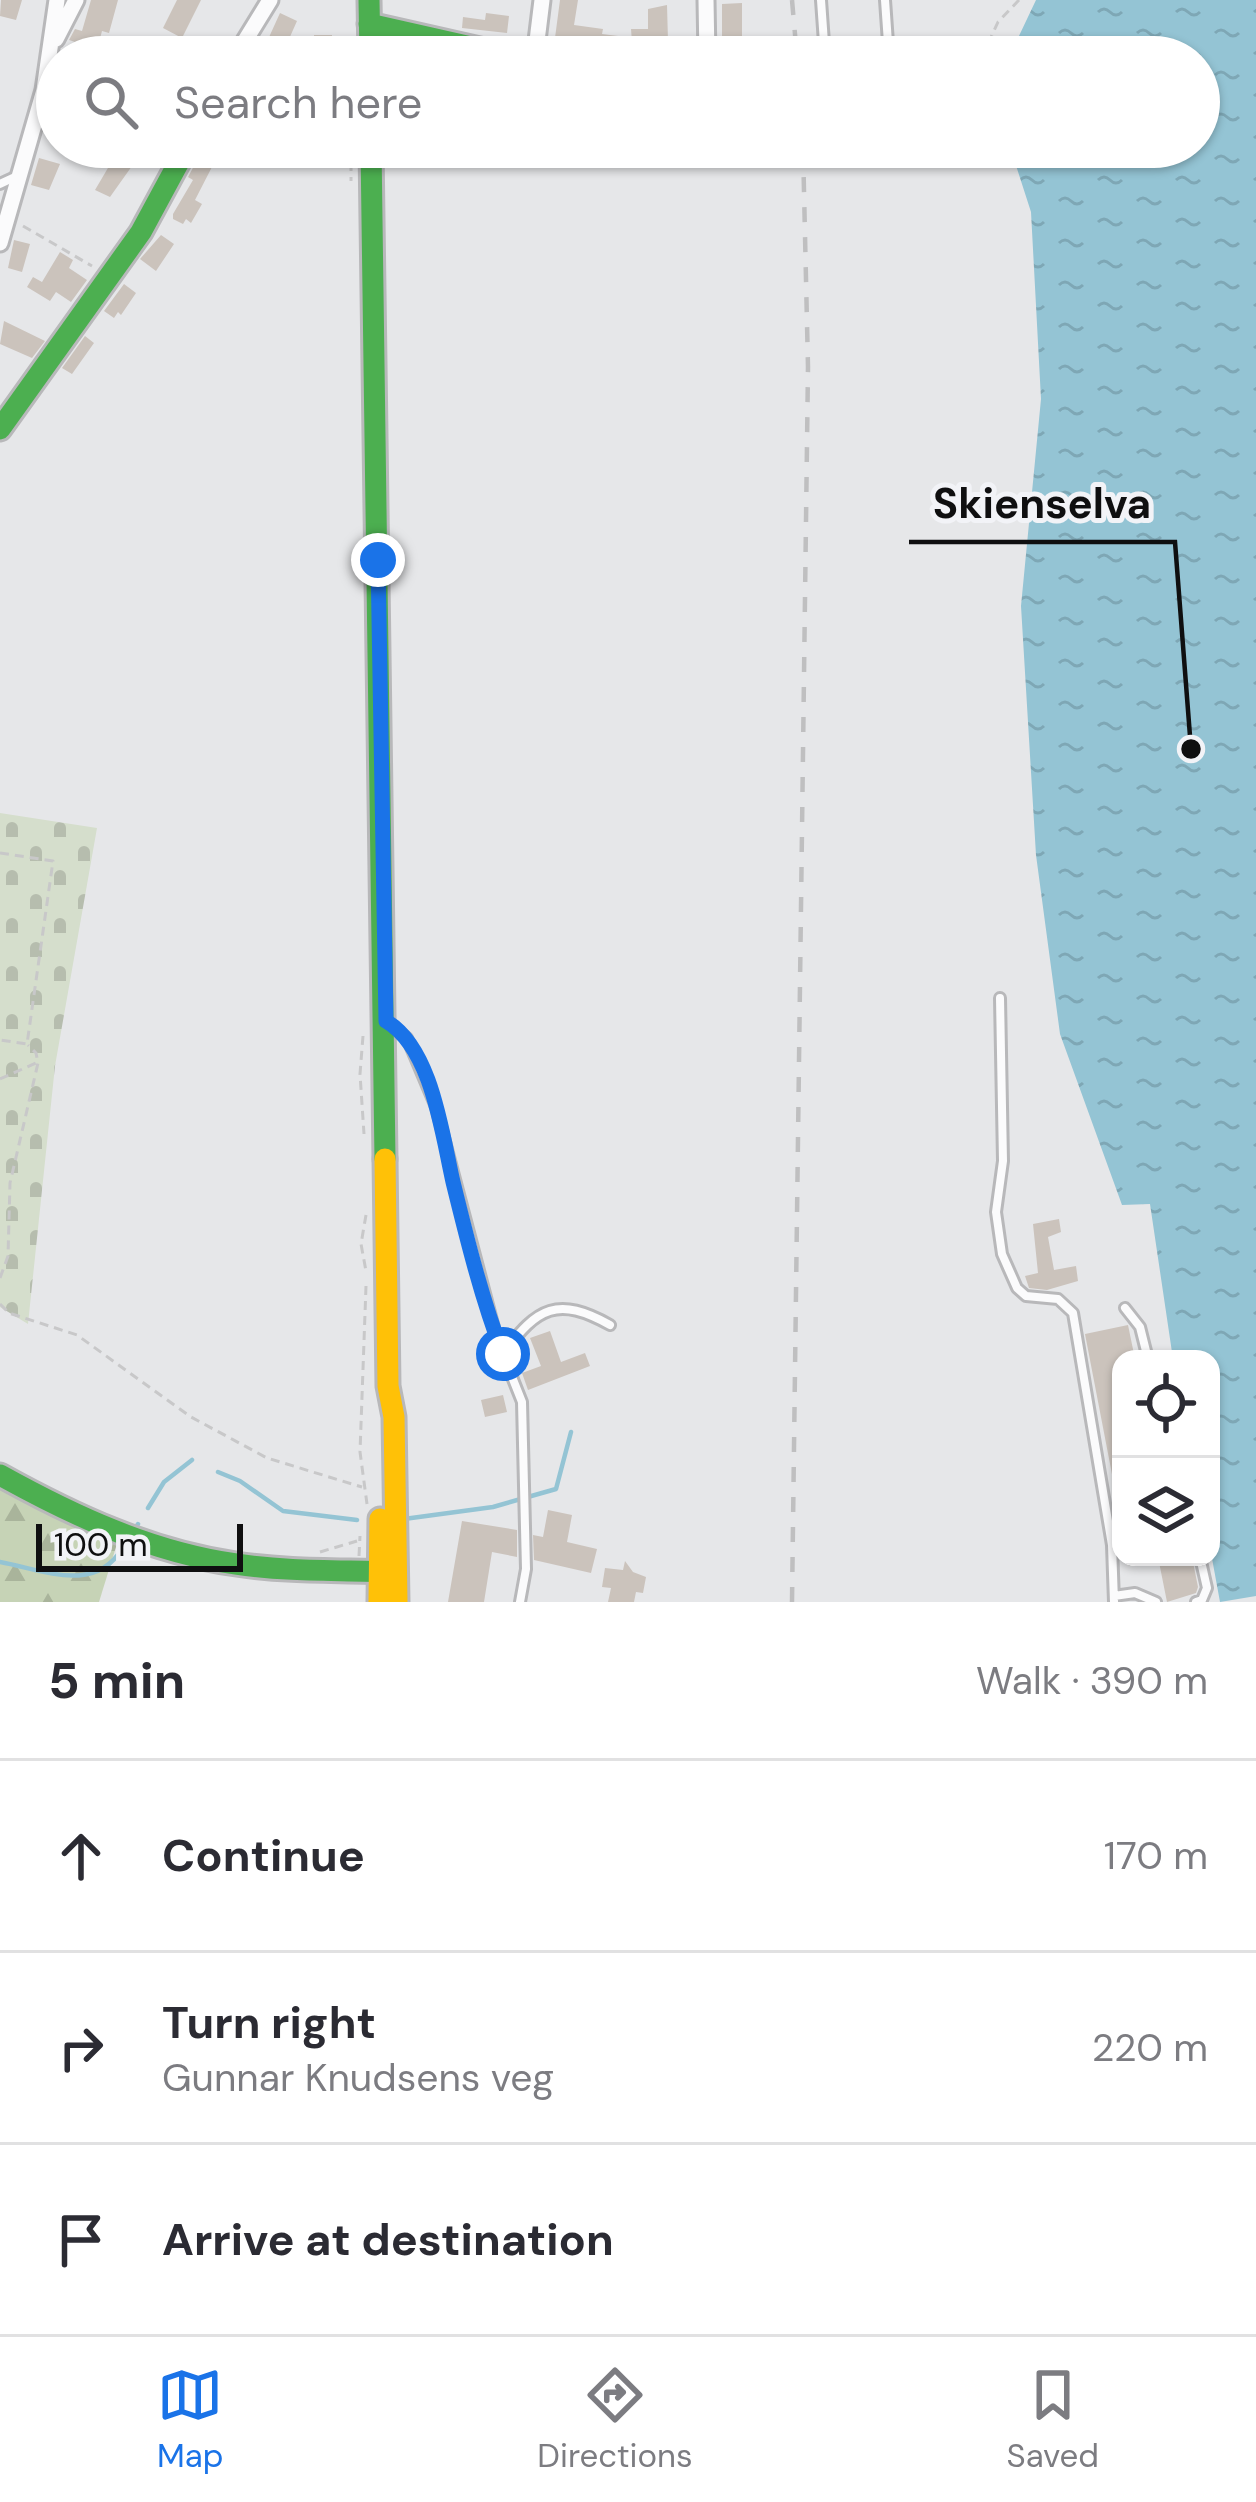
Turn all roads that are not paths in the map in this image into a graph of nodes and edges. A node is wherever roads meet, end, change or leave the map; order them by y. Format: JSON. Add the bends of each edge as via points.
{"nodes":[{"id":1,"x":57,"y":0,"type":"edge"},
{"id":2,"x":76,"y":0,"type":"edge"},
{"id":3,"x":269,"y":0,"type":"edge"},
{"id":4,"x":542,"y":0,"type":"edge"},
{"id":5,"x":706,"y":0,"type":"edge"},
{"id":6,"x":821,"y":0,"type":"edge"},
{"id":7,"x":884,"y":0,"type":"edge"},
{"id":8,"x":369,"y":12,"type":"edge"},
{"id":9,"x":53,"y":36,"type":"edge"},
{"id":10,"x":58,"y":36,"type":"edge"},
{"id":11,"x":248,"y":36,"type":"edge"},
{"id":12,"x":446,"y":36,"type":"edge"},
{"id":13,"x":538,"y":36,"type":"edge"},
{"id":14,"x":707,"y":36,"type":"edge"},
{"id":15,"x":824,"y":36,"type":"edge"},
{"id":16,"x":887,"y":36,"type":"edge"},
{"id":17,"x":36,"y":120,"type":"edge"},
{"id":18,"x":176,"y":168,"type":"edge"},
{"id":19,"x":371,"y":168,"type":"edge"},
{"id":20,"x":19,"y":176,"type":"junction"},
{"id":21,"x":0,"y":184,"type":"edge"},
{"id":22,"x":0,"y":243,"type":"edge"},
{"id":23,"x":0,"y":428,"type":"edge"},
{"id":24,"x":1000,"y":998,"type":"dead end"},
{"id":25,"x":375,"y":1024,"type":"junction"},
{"id":26,"x":1125,"y":1308,"type":"dead end"},
{"id":27,"x":610,"y":1325,"type":"dead end"},
{"id":28,"x":1146,"y":1350,"type":"edge"},
{"id":29,"x":503,"y":1354,"type":"junction"},
{"id":30,"x":0,"y":1475,"type":"edge"},
{"id":31,"x":1202,"y":1566,"type":"edge"},
{"id":32,"x":378,"y":1572,"type":"junction"},
{"id":33,"x":1114,"y":1599,"type":"edge"},
{"id":34,"x":380,"y":1602,"type":"edge"},
{"id":35,"x":397,"y":1602,"type":"edge"},
{"id":36,"x":520,"y":1602,"type":"edge"},
{"id":37,"x":1156,"y":1602,"type":"edge"},
{"id":38,"x":1196,"y":1602,"type":"edge"}],
"edges":[{"from":1,"to":9,"type":"street"},
{"from":2,"to":10,"type":"street"},
{"from":3,"to":11,"type":"street"},
{"from":4,"to":13,"type":"street"},
{"from":5,"to":14,"type":"street"},
{"from":6,"to":15,"type":"lane"},
{"from":7,"to":16,"type":"lane"},
{"from":8,"to":12,"type":"main road"},
{"from":17,"to":20,"type":"street"},
{"from":18,"to":23,"type":"main road"},
{"from":19,"to":25,"type":"main road"},
{"from":20,"to":21,"type":"lane"},
{"from":20,"to":22,"type":"street"},
{"from":24,"to":33,"type":"lane","via":[[1002,1254],[1017,1288],[1058,1299],[1073,1313]]},
{"from":25,"to":29,"type":"lane","via":[[407,1038],[416,1054]]},
{"from":25,"to":32,"type":"main road","via":[[388,1386]]},
{"from":26,"to":28,"type":"lane"},
{"from":27,"to":29,"type":"lane","via":[[583,1310],[547,1311],[523,1325]]},
{"from":29,"to":36,"type":"lane","via":[[523,1402]]},
{"from":30,"to":32,"type":"main road","via":[[94,1524],[174,1552]]},
{"from":31,"to":38,"type":"lane","via":[[1207,1588]]},
{"from":32,"to":34,"type":"main road"},
{"from":32,"to":35,"type":"main road"},
{"from":33,"to":37,"type":"lane","via":[[1135,1593]]}]}
